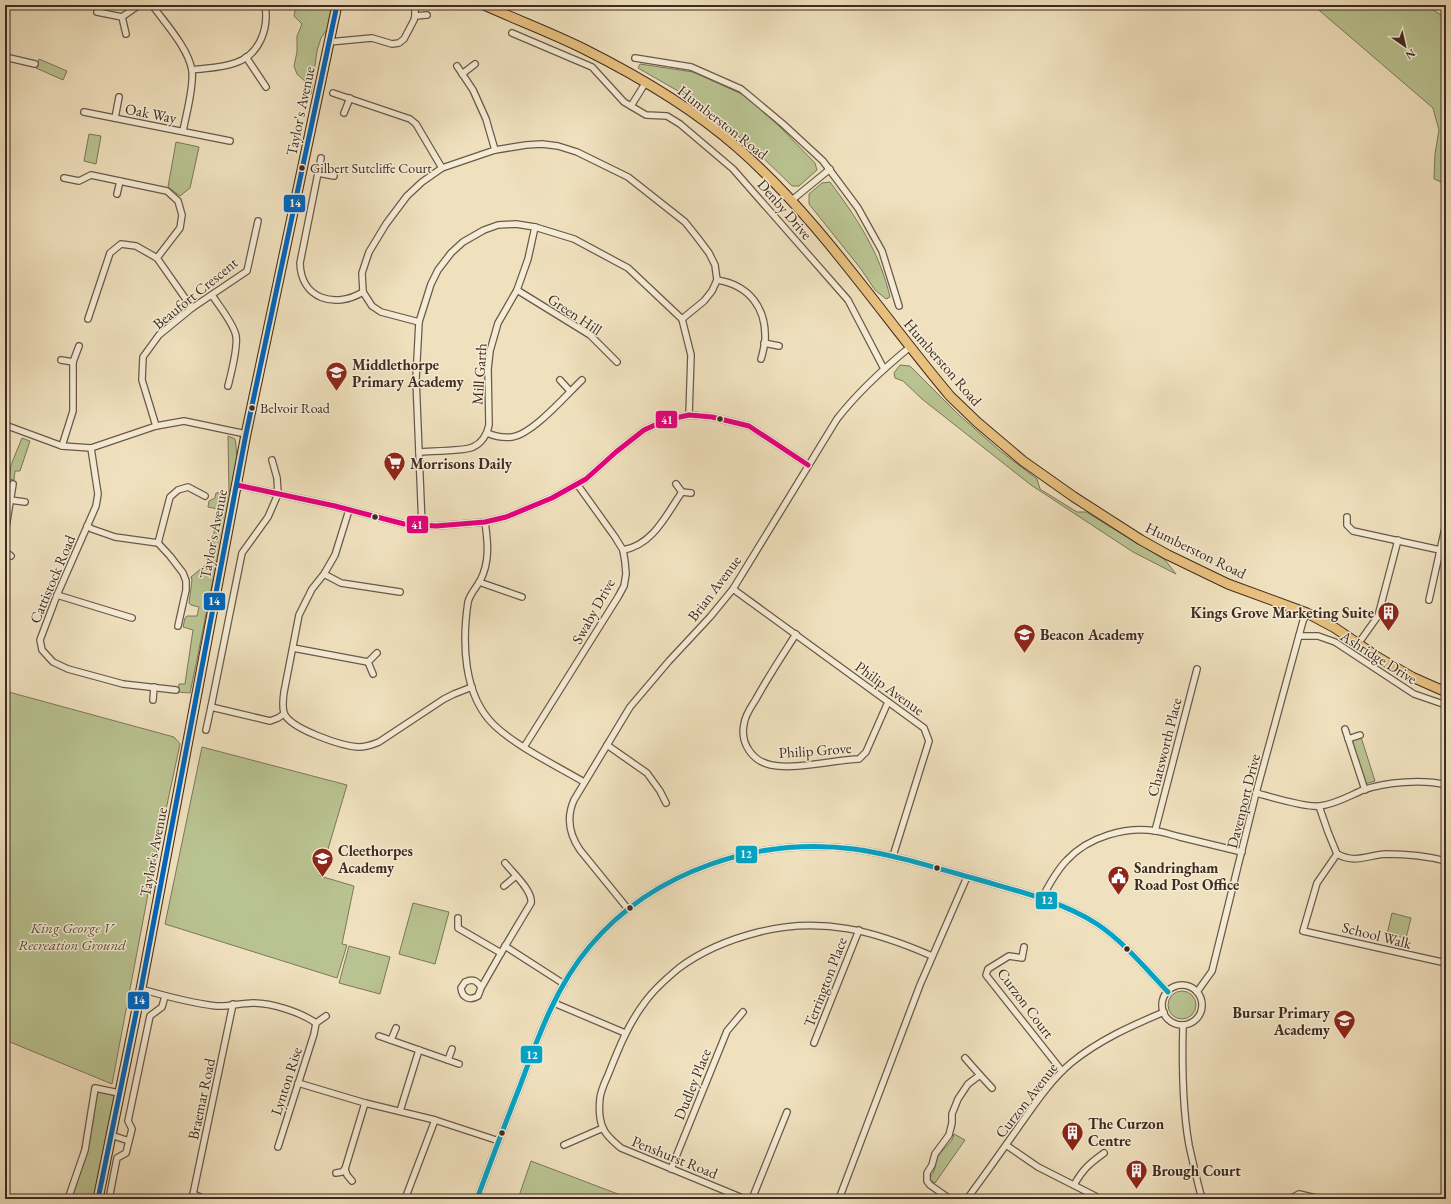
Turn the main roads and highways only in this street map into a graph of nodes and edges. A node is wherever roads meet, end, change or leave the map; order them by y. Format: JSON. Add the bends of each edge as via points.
{"nodes":[{"id":1,"x":337,"y":5,"type":"edge"},
{"id":2,"x":484,"y":5,"type":"edge"},
{"id":3,"x":1446,"y":692,"type":"edge"},
{"id":4,"x":98,"y":1199,"type":"edge"}],
"edges":[{"from":1,"to":4,"type":"main road","name":"Taylor's Avenue","via":[[246,434],[141,989]]},
{"from":2,"to":3,"type":"main road","name":"Humberston Road","via":[[583,48],[646,82],[737,147],[792,200],[950,396],[1023,461],[1141,540],[1228,584],[1307,613],[1412,677]]}]}
